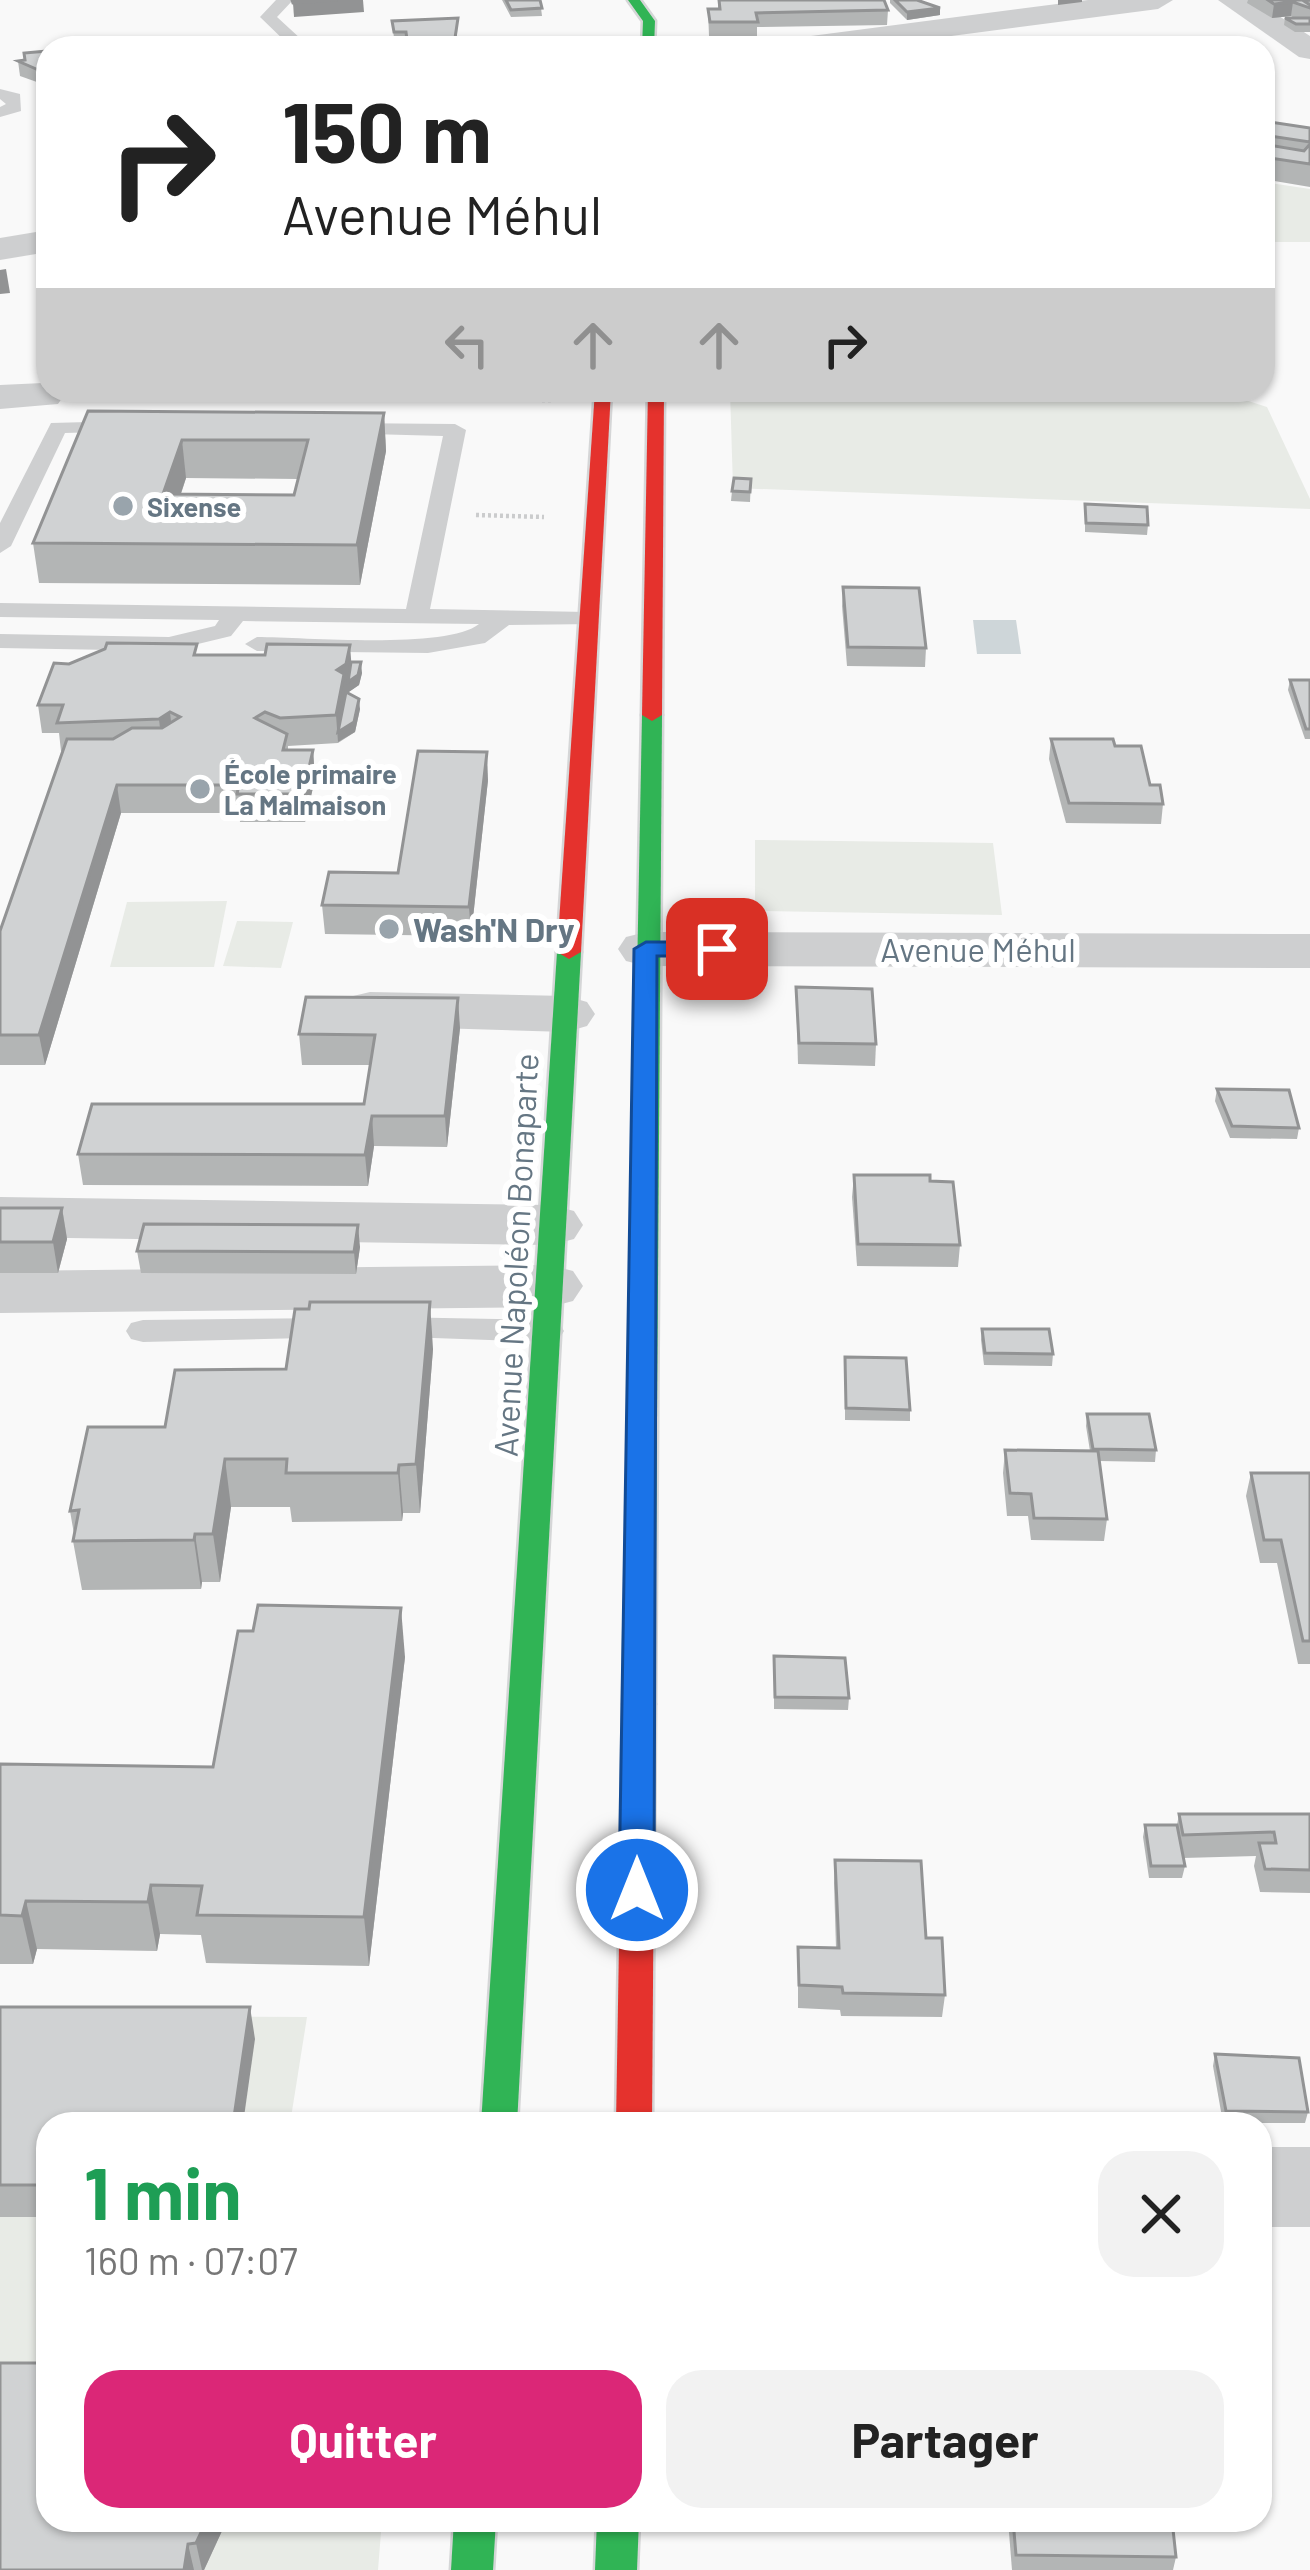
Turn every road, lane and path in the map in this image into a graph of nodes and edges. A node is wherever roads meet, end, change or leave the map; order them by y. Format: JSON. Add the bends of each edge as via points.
{"nodes":[{"id":1,"x":286,"y":0,"type":"edge"},
{"id":2,"x":632,"y":0,"type":"edge"},
{"id":3,"x":672,"y":0,"type":"edge"},
{"id":4,"x":1158,"y":0,"type":"edge"},
{"id":5,"x":1234,"y":0,"type":"edge"},
{"id":6,"x":288,"y":36,"type":"edge"},
{"id":7,"x":624,"y":36,"type":"edge"},
{"id":8,"x":648,"y":36,"type":"edge"},
{"id":9,"x":674,"y":36,"type":"edge"},
{"id":10,"x":880,"y":36,"type":"edge"},
{"id":11,"x":1310,"y":50,"type":"edge"},
{"id":12,"x":0,"y":94,"type":"edge"},
{"id":13,"x":0,"y":112,"type":"edge"},
{"id":14,"x":36,"y":243,"type":"edge"},
{"id":15,"x":0,"y":249,"type":"edge"},
{"id":16,"x":36,"y":395,"type":"edge"},
{"id":17,"x":0,"y":397,"type":"edge"},
{"id":18,"x":602,"y":402,"type":"edge"},
{"id":19,"x":656,"y":402,"type":"edge"},
{"id":20,"x":153,"y":428,"type":"edge"},
{"id":21,"x":310,"y":429,"type":"edge"},
{"id":22,"x":438,"y":514,"type":"junction"},
{"id":23,"x":552,"y":517,"type":"dead end"},
{"id":24,"x":0,"y":547,"type":"edge"},
{"id":25,"x":0,"y":610,"type":"edge"},
{"id":26,"x":238,"y":613,"type":"junction"},
{"id":27,"x":417,"y":615,"type":"junction"},
{"id":28,"x":504,"y":617,"type":"junction"},
{"id":29,"x":587,"y":619,"type":"junction"},
{"id":30,"x":0,"y":641,"type":"edge"},
{"id":31,"x":257,"y":644,"type":"dead end"},
{"id":32,"x":646,"y":949,"type":"junction"},
{"id":33,"x":1310,"y":951,"type":"edge"},
{"id":34,"x":313,"y":1007,"type":"edge"},
{"id":35,"x":566,"y":1014,"type":"junction"},
{"id":36,"x":0,"y":1217,"type":"edge"},
{"id":37,"x":0,"y":1292,"type":"edge"},
{"id":38,"x":553,"y":1301,"type":"junction"},
{"id":39,"x":142,"y":1331,"type":"dead end"},
{"id":40,"x":501,"y":2112,"type":"edge"},
{"id":41,"x":634,"y":2112,"type":"edge"},
{"id":42,"x":1272,"y":2187,"type":"edge"},
{"id":43,"x":1310,"y":2187,"type":"edge"},
{"id":44,"x":474,"y":2532,"type":"edge"},
{"id":45,"x":618,"y":2532,"type":"edge"},
{"id":46,"x":472,"y":2570,"type":"edge"},
{"id":47,"x":616,"y":2570,"type":"edge"}],
"edges":[{"from":1,"to":6,"type":"lane","via":[[268,17]]},
{"from":2,"to":7,"type":"main road"},
{"from":2,"to":8,"type":"main road","via":[[649,21]]},
{"from":3,"to":9,"type":"main road"},
{"from":4,"to":10,"type":"street"},
{"from":5,"to":11,"type":"street"},
{"from":12,"to":13,"type":"lane","via":[[14,97],[15,107]]},
{"from":14,"to":15,"type":"street"},
{"from":16,"to":17,"type":"street"},
{"from":18,"to":29,"type":"main road","name":"Avenue Napoléon Bonaparte"},
{"from":19,"to":32,"type":"main road"},
{"from":20,"to":24,"type":"lane","via":[[58,427]]},
{"from":21,"to":22,"type":"lane","via":[[455,430]]},
{"from":22,"to":23,"type":"path"},
{"from":22,"to":27,"type":"lane"},
{"from":25,"to":26,"type":"lane"},
{"from":26,"to":27,"type":"lane"},
{"from":26,"to":30,"type":"lane","via":[[223,631],[169,644]]},
{"from":27,"to":28,"type":"lane"},
{"from":28,"to":29,"type":"lane"},
{"from":28,"to":31,"type":"lane","via":[[477,638],[428,646]]},
{"from":29,"to":35,"type":"main road","name":"Avenue Napoléon Bonaparte"},
{"from":32,"to":33,"type":"street","name":"Avenue Méhul"},
{"from":32,"to":41,"type":"main road","via":[[633,1348]]},
{"from":34,"to":35,"type":"street"},
{"from":35,"to":38,"type":"main road","name":"Avenue Napoléon Bonaparte"},
{"from":36,"to":38,"type":"street"},
{"from":37,"to":38,"type":"street"},
{"from":38,"to":39,"type":"lane"},
{"from":38,"to":40,"type":"main road","name":"Avenue Napoléon Bonaparte"},
{"from":42,"to":43,"type":"street"},
{"from":44,"to":46,"type":"main road"},
{"from":45,"to":47,"type":"main road"}]}
